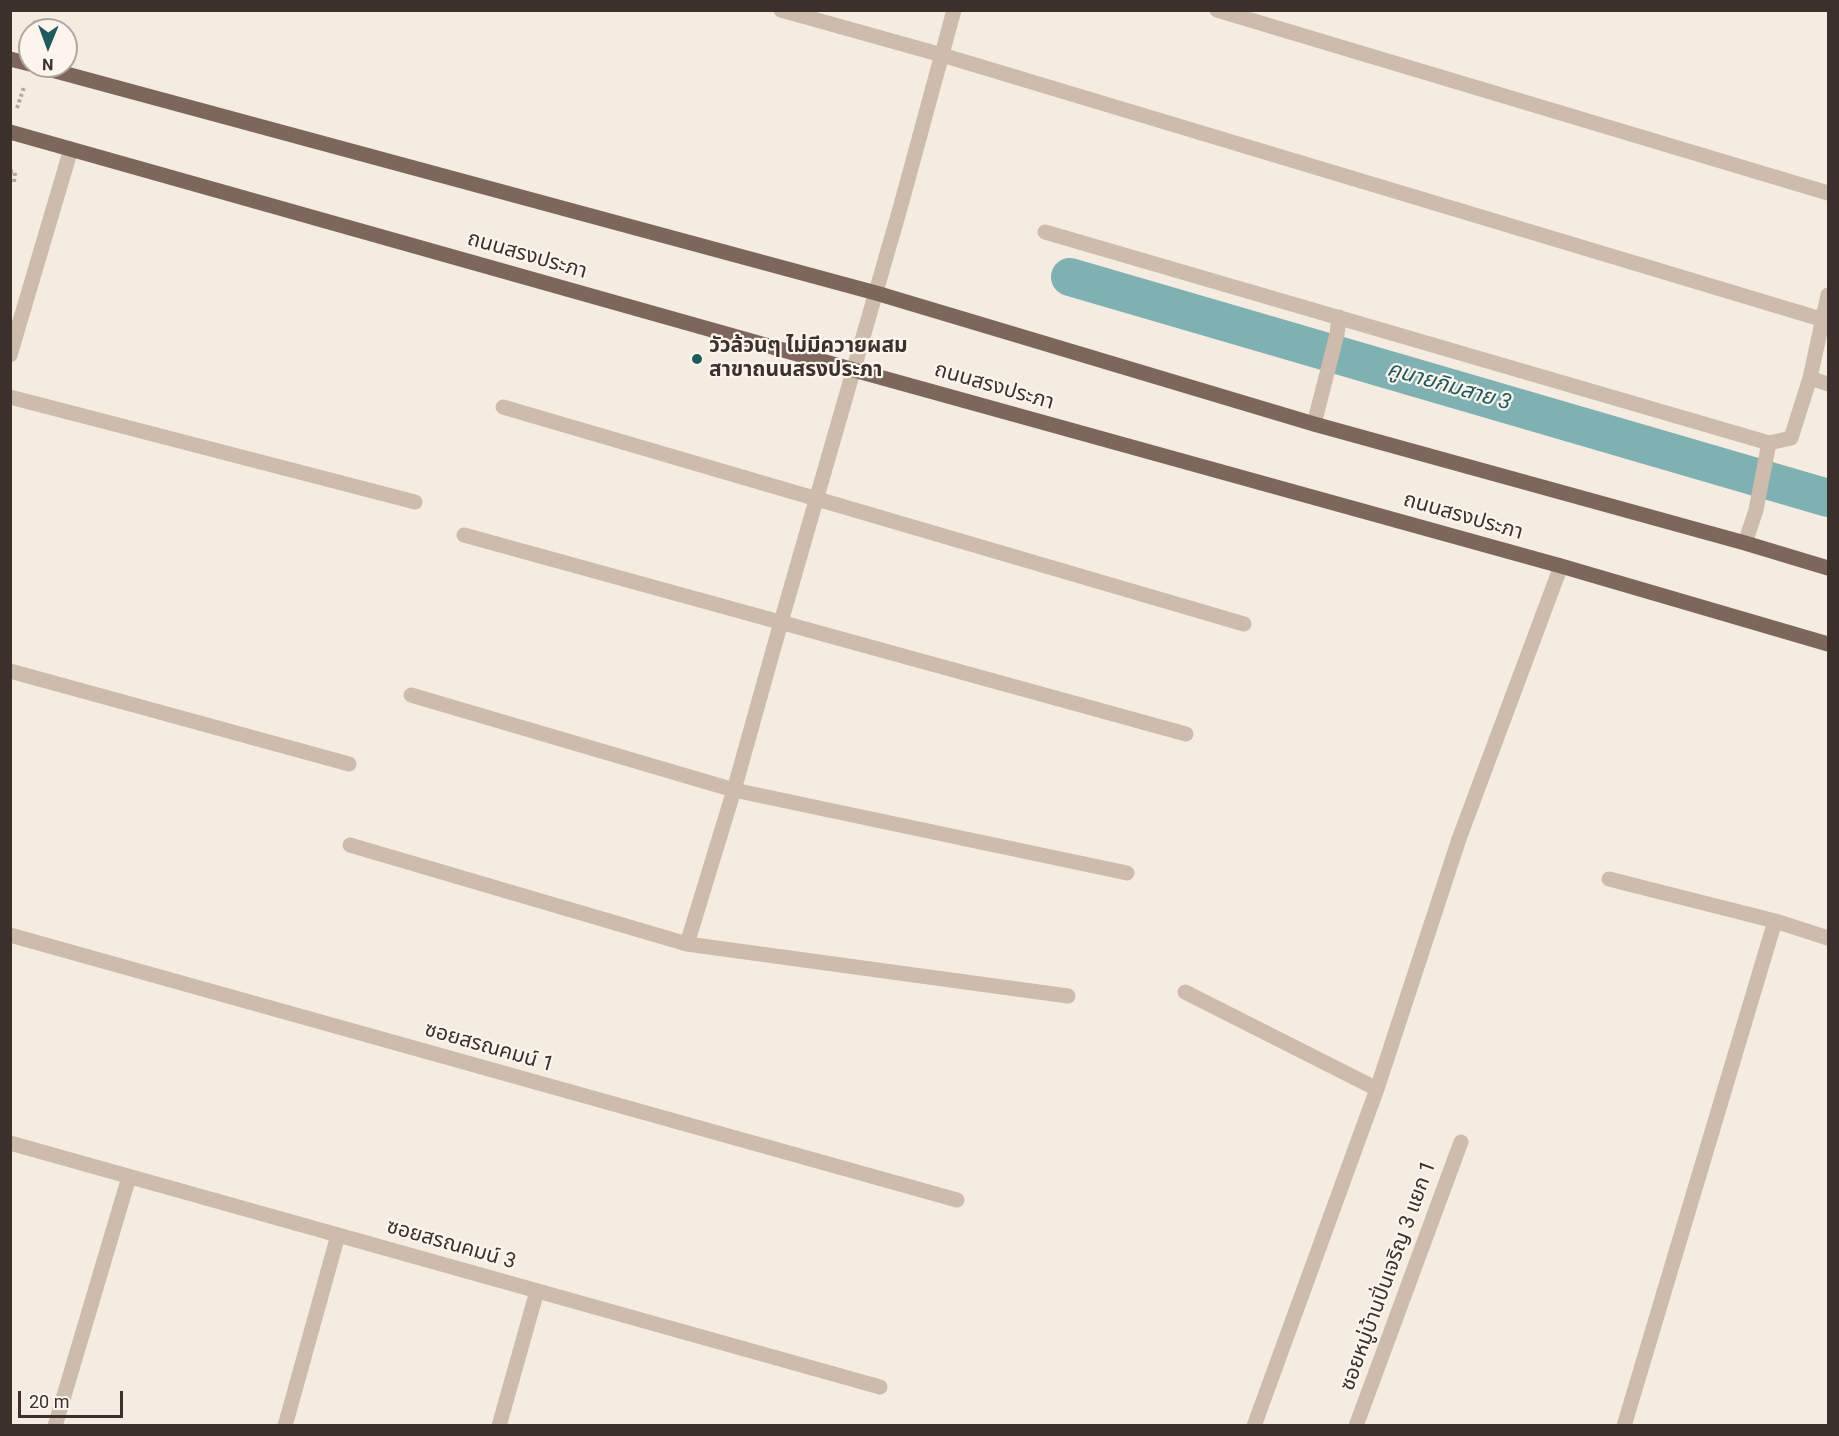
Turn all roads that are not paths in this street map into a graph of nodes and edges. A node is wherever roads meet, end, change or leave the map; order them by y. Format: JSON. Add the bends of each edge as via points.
{"nodes":[{"id":1,"x":781,"y":10,"type":"edge"},
{"id":2,"x":954,"y":10,"type":"edge"},
{"id":3,"x":1217,"y":10,"type":"edge"},
{"id":4,"x":942,"y":55,"type":"junction"},
{"id":5,"x":65,"y":78,"type":"edge"},
{"id":6,"x":12,"y":125,"type":"edge"},
{"id":7,"x":71,"y":149,"type":"junction"},
{"id":8,"x":1828,"y":193,"type":"edge"},
{"id":9,"x":1045,"y":232,"type":"dead end"},
{"id":10,"x":876,"y":293,"type":"junction"},
{"id":11,"x":1828,"y":295,"type":"edge"},
{"id":12,"x":1340,"y":317,"type":"junction"},
{"id":13,"x":1824,"y":320,"type":"junction"},
{"id":14,"x":10,"y":355,"type":"edge"},
{"id":15,"x":854,"y":370,"type":"junction"},
{"id":16,"x":1810,"y":378,"type":"junction"},
{"id":17,"x":1828,"y":384,"type":"edge"},
{"id":18,"x":10,"y":398,"type":"edge"},
{"id":19,"x":502,"y":407,"type":"dead end"},
{"id":20,"x":1314,"y":424,"type":"junction"},
{"id":21,"x":1769,"y":443,"type":"junction"},
{"id":22,"x":816,"y":500,"type":"junction"},
{"id":23,"x":415,"y":502,"type":"dead end"},
{"id":24,"x":464,"y":535,"type":"dead end"},
{"id":25,"x":1745,"y":543,"type":"junction"},
{"id":26,"x":1561,"y":566,"type":"junction"},
{"id":27,"x":1828,"y":568,"type":"edge"},
{"id":28,"x":781,"y":622,"type":"junction"},
{"id":29,"x":1244,"y":624,"type":"dead end"},
{"id":30,"x":1828,"y":644,"type":"edge"},
{"id":31,"x":10,"y":671,"type":"edge"},
{"id":32,"x":411,"y":695,"type":"dead end"},
{"id":33,"x":1185,"y":734,"type":"dead end"},
{"id":34,"x":349,"y":764,"type":"dead end"},
{"id":35,"x":734,"y":790,"type":"junction"},
{"id":36,"x":350,"y":845,"type":"dead end"},
{"id":37,"x":1127,"y":873,"type":"dead end"},
{"id":38,"x":1609,"y":879,"type":"dead end"},
{"id":39,"x":1774,"y":921,"type":"junction"},
{"id":40,"x":10,"y":935,"type":"edge"},
{"id":41,"x":1828,"y":938,"type":"edge"},
{"id":42,"x":687,"y":944,"type":"junction"},
{"id":43,"x":1185,"y":992,"type":"dead end"},
{"id":44,"x":1068,"y":996,"type":"dead end"},
{"id":45,"x":1377,"y":1089,"type":"junction"},
{"id":46,"x":1461,"y":1142,"type":"dead end"},
{"id":47,"x":10,"y":1143,"type":"edge"},
{"id":48,"x":129,"y":1177,"type":"junction"},
{"id":49,"x":957,"y":1200,"type":"dead end"},
{"id":50,"x":338,"y":1235,"type":"junction"},
{"id":51,"x":537,"y":1291,"type":"junction"},
{"id":52,"x":880,"y":1386,"type":"dead end"},
{"id":53,"x":55,"y":1425,"type":"edge"},
{"id":54,"x":285,"y":1425,"type":"edge"},
{"id":55,"x":499,"y":1425,"type":"edge"},
{"id":56,"x":1254,"y":1425,"type":"edge"},
{"id":57,"x":1356,"y":1425,"type":"edge"},
{"id":58,"x":1624,"y":1425,"type":"edge"}],
"edges":[{"from":1,"to":4,"type":"street"},
{"from":2,"to":4,"type":"street"},
{"from":3,"to":8,"type":"street"},
{"from":4,"to":10,"type":"street"},
{"from":4,"to":13,"type":"street"},
{"from":5,"to":10,"type":"main road"},
{"from":6,"to":7,"type":"main road","name":"ถนนสรงประภา"},
{"from":7,"to":14,"type":"street"},
{"from":7,"to":15,"type":"main road","name":"ถนนสรงประภา"},
{"from":9,"to":12,"type":"street"},
{"from":10,"to":15,"type":"street"},
{"from":10,"to":20,"type":"main road"},
{"from":11,"to":13,"type":"street"},
{"from":12,"to":20,"type":"street"},
{"from":12,"to":21,"type":"street"},
{"from":13,"to":16,"type":"street"},
{"from":15,"to":22,"type":"street"},
{"from":15,"to":26,"type":"main road","name":"ถนนสรงประภา"},
{"from":16,"to":17,"type":"street"},
{"from":16,"to":21,"type":"street","via":[[1791,438]]},
{"from":18,"to":23,"type":"street"},
{"from":19,"to":22,"type":"street"},
{"from":20,"to":25,"type":"main road"},
{"from":21,"to":25,"type":"street"},
{"from":22,"to":28,"type":"street"},
{"from":22,"to":29,"type":"street"},
{"from":24,"to":28,"type":"street"},
{"from":25,"to":27,"type":"main road"},
{"from":26,"to":30,"type":"main road","name":"ถนนสรงประภา"},
{"from":26,"to":45,"type":"street","via":[[1459,839]]},
{"from":28,"to":33,"type":"street"},
{"from":28,"to":35,"type":"street"},
{"from":31,"to":34,"type":"street"},
{"from":32,"to":35,"type":"street"},
{"from":35,"to":37,"type":"street"},
{"from":35,"to":42,"type":"street"},
{"from":36,"to":42,"type":"street"},
{"from":38,"to":39,"type":"street"},
{"from":39,"to":41,"type":"street"},
{"from":39,"to":58,"type":"street"},
{"from":40,"to":49,"type":"street","name":"ซอยสรณคมน์ 1"},
{"from":42,"to":44,"type":"street"},
{"from":43,"to":45,"type":"street"},
{"from":45,"to":56,"type":"street"},
{"from":46,"to":57,"type":"street","name":"ซอยหมู่บ้านปิ่นเจริญ 3 แยก 1"},
{"from":47,"to":48,"type":"street","name":"ซอยสรณคมน์ 3"},
{"from":48,"to":50,"type":"street","name":"ซอยสรณคมน์ 3"},
{"from":48,"to":53,"type":"street"},
{"from":50,"to":51,"type":"street","name":"ซอยสรณคมน์ 3"},
{"from":50,"to":54,"type":"street"},
{"from":51,"to":52,"type":"street","name":"ซอยสรณคมน์ 3"},
{"from":51,"to":55,"type":"street"}]}
